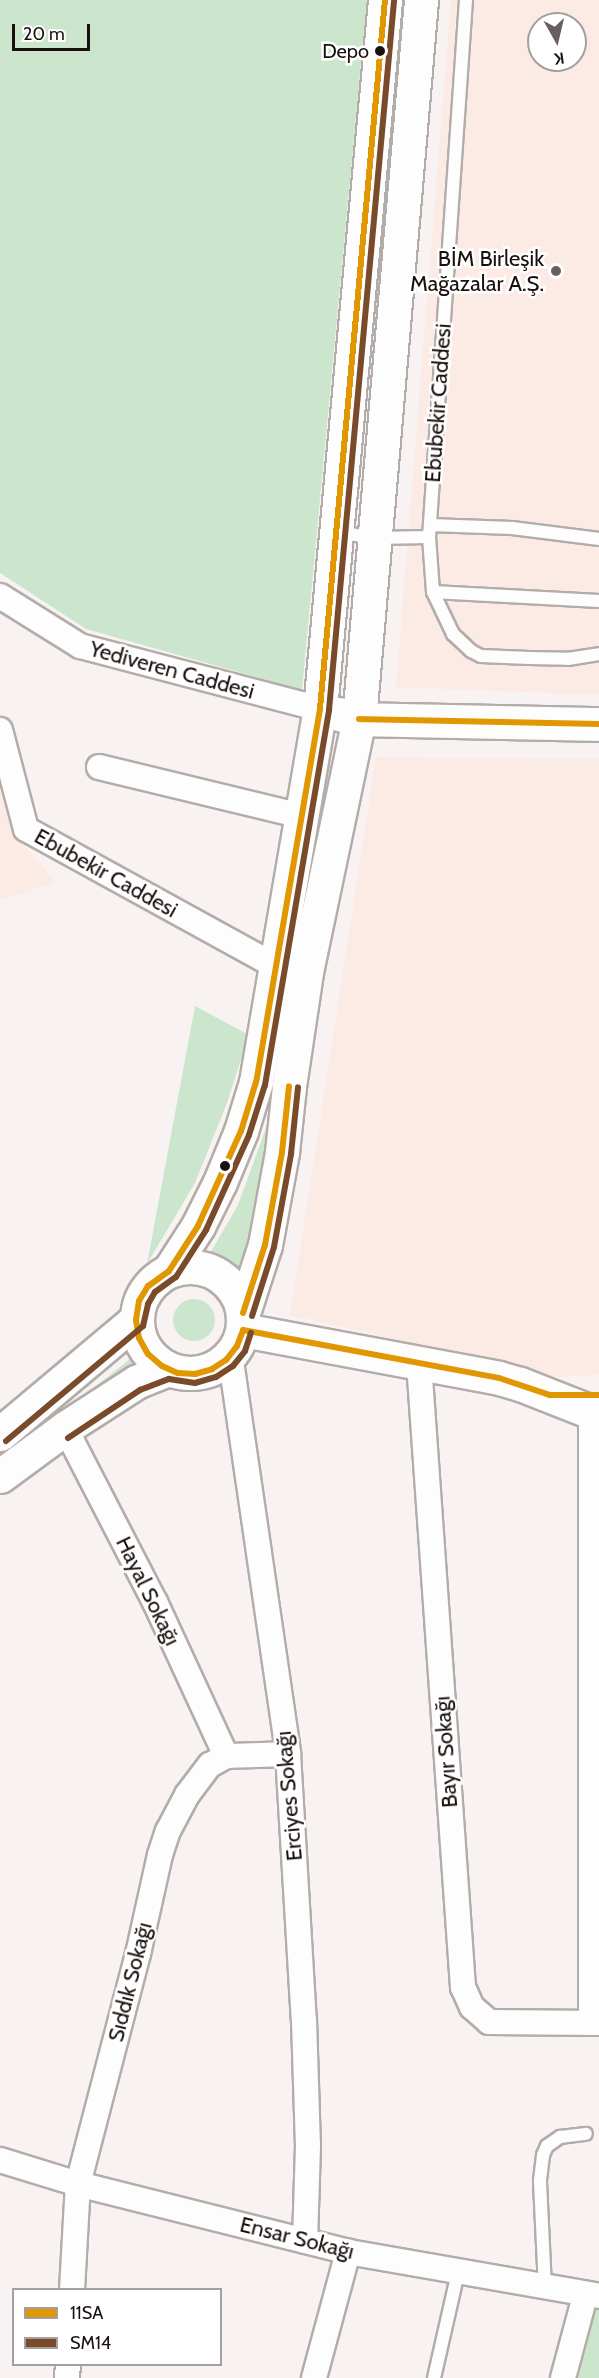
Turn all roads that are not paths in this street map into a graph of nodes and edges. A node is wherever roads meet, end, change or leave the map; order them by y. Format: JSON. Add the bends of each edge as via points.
{"nodes":[{"id":1,"x":385,"y":0,"type":"edge"},
{"id":2,"x":420,"y":0,"type":"edge"},
{"id":3,"x":466,"y":0,"type":"edge"},
{"id":4,"x":429,"y":531,"type":"junction"},
{"id":5,"x":336,"y":532,"type":"junction"},
{"id":6,"x":375,"y":538,"type":"junction"},
{"id":7,"x":599,"y":539,"type":"edge"},
{"id":8,"x":433,"y":592,"type":"junction"},
{"id":9,"x":0,"y":596,"type":"edge"},
{"id":10,"x":599,"y":601,"type":"edge"},
{"id":11,"x":599,"y":654,"type":"edge"},
{"id":12,"x":320,"y":709,"type":"junction"},
{"id":13,"x":359,"y":719,"type":"junction"},
{"id":14,"x":599,"y":724,"type":"edge"},
{"id":15,"x":0,"y":730,"type":"edge"},
{"id":16,"x":99,"y":767,"type":"dead end"},
{"id":17,"x":301,"y":816,"type":"junction"},
{"id":18,"x":275,"y":966,"type":"junction"},
{"id":19,"x":306,"y":972,"type":"junction"},
{"id":20,"x":170,"y":1271,"type":"junction"},
{"id":21,"x":136,"y":1320,"type":"junction"},
{"id":22,"x":239,"y":1332,"type":"junction"},
{"id":23,"x":419,"y":1363,"type":"junction"},
{"id":24,"x":169,"y":1369,"type":"junction"},
{"id":25,"x":596,"y":1407,"type":"edge"},
{"id":26,"x":65,"y":1428,"type":"junction"},
{"id":27,"x":0,"y":1434,"type":"edge"},
{"id":28,"x":0,"y":1449,"type":"edge"},
{"id":29,"x":0,"y":1476,"type":"edge"},
{"id":30,"x":288,"y":1754,"type":"junction"},
{"id":31,"x":226,"y":1756,"type":"junction"},
{"id":32,"x":595,"y":2023,"type":"edge"},
{"id":33,"x":586,"y":2134,"type":"dead end"},
{"id":34,"x":0,"y":2160,"type":"edge"},
{"id":35,"x":78,"y":2184,"type":"junction"},
{"id":36,"x":305,"y":2241,"type":"junction"},
{"id":37,"x":348,"y":2252,"type":"junction"},
{"id":38,"x":458,"y":2272,"type":"junction"},
{"id":39,"x":72,"y":2288,"type":"edge"},
{"id":40,"x":545,"y":2288,"type":"junction"},
{"id":41,"x":592,"y":2296,"type":"edge"},
{"id":42,"x":314,"y":2378,"type":"edge"},
{"id":43,"x":434,"y":2378,"type":"edge"},
{"id":44,"x":563,"y":2378,"type":"edge"}],
"edges":[{"from":1,"to":5,"type":"main road"},
{"from":2,"to":6,"type":"main road"},
{"from":3,"to":4,"type":"lane","name":"Ebubekir Caddesi"},
{"from":4,"to":6,"type":"lane"},
{"from":4,"to":7,"type":"lane","via":[[512,528]]},
{"from":4,"to":8,"type":"lane","name":"Ebubekir Caddesi"},
{"from":5,"to":6,"type":"lane"},
{"from":5,"to":12,"type":"main road"},
{"from":6,"to":13,"type":"main road"},
{"from":8,"to":10,"type":"lane"},
{"from":8,"to":11,"type":"lane","via":[[453,634],[481,656],[568,659]]},
{"from":9,"to":12,"type":"street","name":"Yediveren Caddesi","via":[[80,646]]},
{"from":12,"to":13,"type":"main road"},
{"from":12,"to":17,"type":"main road"},
{"from":13,"to":14,"type":"main road"},
{"from":13,"to":19,"type":"main road"},
{"from":15,"to":18,"type":"street","name":"Ebubekir Caddesi","via":[[26,829]]},
{"from":16,"to":17,"type":"street"},
{"from":17,"to":18,"type":"main road"},
{"from":18,"to":19,"type":"main road","name":"Ebubekir Caddesi"},
{"from":18,"to":20,"type":"main road","via":[[255,1082],[241,1131],[198,1226]]},
{"from":19,"to":22,"type":"main road","via":[[265,1245]]},
{"from":20,"to":21,"type":"main road","via":[[148,1286],[139,1301]]},
{"from":20,"to":22,"type":"main road","via":[[198,1267],[215,1272],[228,1282],[238,1297]]},
{"from":21,"to":24,"type":"main road","via":[[139,1338],[148,1354]]},
{"from":21,"to":27,"type":"main road"},
{"from":22,"to":23,"type":"main road"},
{"from":22,"to":24,"type":"main road","via":[[212,1369],[195,1374]]},
{"from":22,"to":30,"type":"street","name":"Erciyes Sokağı"},
{"from":23,"to":25,"type":"main road","via":[[499,1378]]},
{"from":23,"to":32,"type":"street","name":"Bayır Sokağı","via":[[463,1987],[472,2007],[489,2022]]},
{"from":24,"to":26,"type":"main road","via":[[136,1382]]},
{"from":25,"to":32,"type":"street"},
{"from":26,"to":28,"type":"main road"},
{"from":26,"to":29,"type":"main road"},
{"from":26,"to":31,"type":"street","name":"Hayal Sokağı","via":[[155,1602]]},
{"from":30,"to":31,"type":"street"},
{"from":30,"to":36,"type":"street","name":"Erciyes Sokağı","via":[[304,2031],[308,2146]]},
{"from":31,"to":35,"type":"street","name":"Sıddık Sokağı","via":[[210,1765],[187,1796],[160,1855]]},
{"from":33,"to":40,"type":"lane","via":[[560,2137],[547,2146],[543,2155],[540,2180]]},
{"from":34,"to":35,"type":"street","name":"Ensar Sokağı"},
{"from":35,"to":36,"type":"street","name":"Ensar Sokağı"},
{"from":35,"to":39,"type":"street","name":"Sıddık Sokağı"},
{"from":36,"to":37,"type":"street","name":"Ensar Sokağı"},
{"from":37,"to":38,"type":"street","name":"Ensar Sokağı"},
{"from":37,"to":42,"type":"street"},
{"from":38,"to":40,"type":"street","name":"Ensar Sokağı"},
{"from":38,"to":43,"type":"lane"},
{"from":40,"to":41,"type":"street","name":"Ensar Sokağı"},
{"from":41,"to":44,"type":"street"}]}
